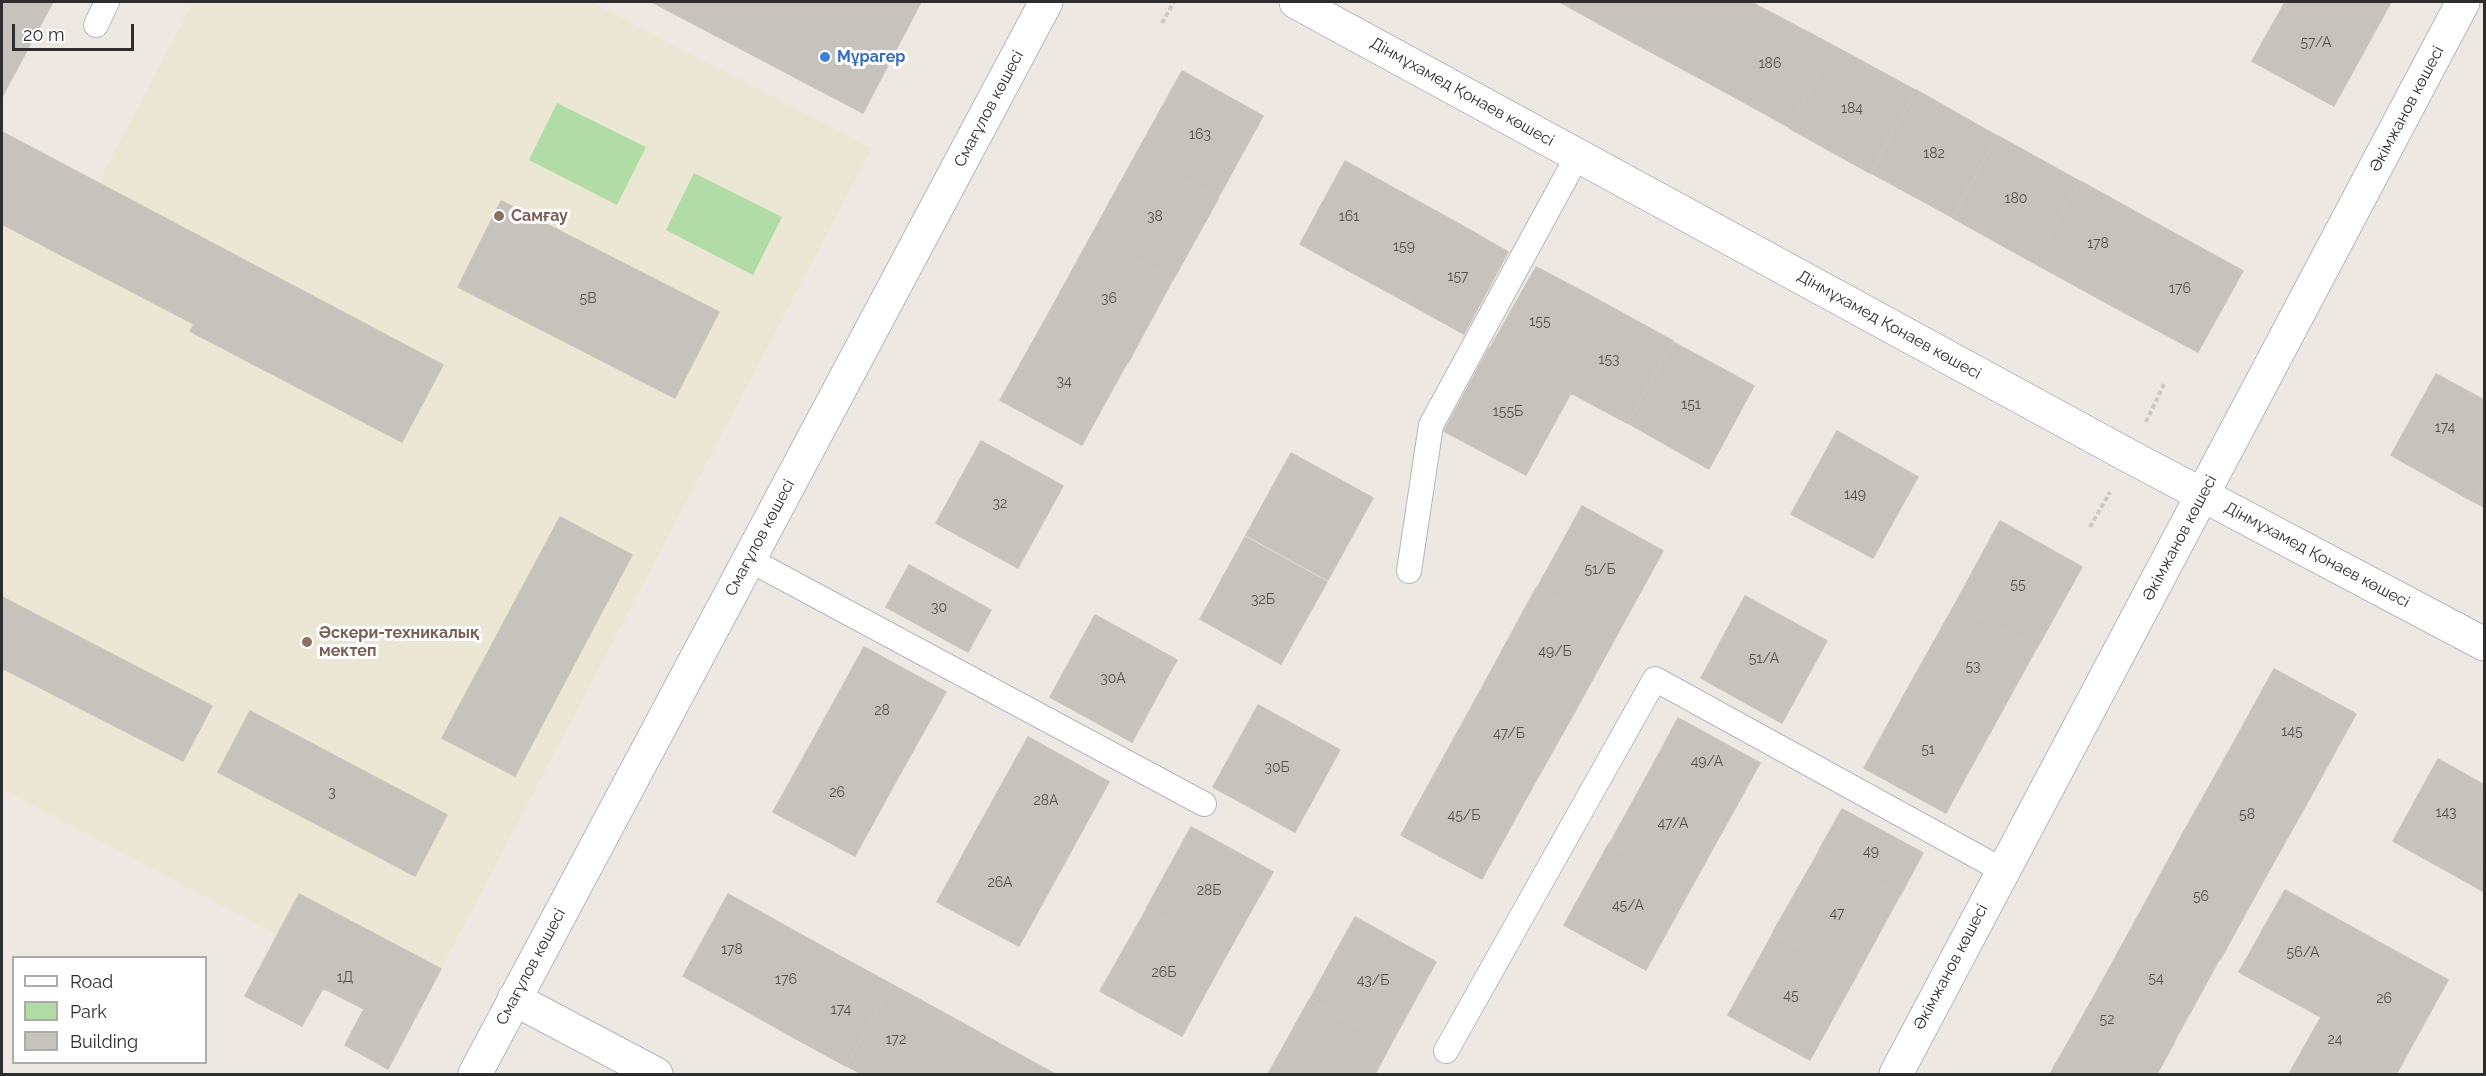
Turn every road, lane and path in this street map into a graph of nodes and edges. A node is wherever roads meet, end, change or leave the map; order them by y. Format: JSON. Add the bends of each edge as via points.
{"nodes":[{"id":1,"x":107,"y":2,"type":"edge"},
{"id":2,"x":1046,"y":2,"type":"edge"},
{"id":3,"x":1174,"y":2,"type":"edge"},
{"id":4,"x":1296,"y":2,"type":"edge"},
{"id":5,"x":2463,"y":2,"type":"edge"},
{"id":6,"x":1162,"y":23,"type":"dead end"},
{"id":7,"x":96,"y":25,"type":"dead end"},
{"id":8,"x":1578,"y":155,"type":"junction"},
{"id":9,"x":2164,"y":384,"type":"dead end"},
{"id":10,"x":2143,"y":430,"type":"dead end"},
{"id":11,"x":2110,"y":492,"type":"dead end"},
{"id":12,"x":2204,"y":495,"type":"junction"},
{"id":13,"x":2090,"y":527,"type":"dead end"},
{"id":14,"x":748,"y":559,"type":"junction"},
{"id":15,"x":1410,"y":571,"type":"dead end"},
{"id":16,"x":2484,"y":644,"type":"edge"},
{"id":17,"x":1204,"y":804,"type":"dead end"},
{"id":18,"x":2002,"y":870,"type":"junction"},
{"id":19,"x":514,"y":999,"type":"junction"},
{"id":20,"x":1446,"y":1051,"type":"dead end"},
{"id":21,"x":475,"y":1074,"type":"edge"},
{"id":22,"x":656,"y":1074,"type":"edge"},
{"id":23,"x":1896,"y":1074,"type":"edge"}],
"edges":[{"from":1,"to":7,"type":"lane"},
{"from":2,"to":14,"type":"street","name":"Смағұлов көшесі"},
{"from":3,"to":6,"type":"path"},
{"from":4,"to":8,"type":"street","name":"Дінмұхамед Қонаев көшесі"},
{"from":5,"to":12,"type":"street","name":"Әкімжанов көшесі"},
{"from":8,"to":12,"type":"street","name":"Дінмұхамед Қонаев көшесі"},
{"from":8,"to":15,"type":"lane","via":[[1431,425]]},
{"from":9,"to":10,"type":"path"},
{"from":11,"to":13,"type":"path"},
{"from":12,"to":16,"type":"street","name":"Дінмұхамед Қонаев көшесі"},
{"from":12,"to":18,"type":"street","name":"Әкімжанов көшесі"},
{"from":14,"to":17,"type":"lane"},
{"from":14,"to":19,"type":"street","name":"Смағұлов көшесі"},
{"from":18,"to":20,"type":"lane","via":[[1655,679]]},
{"from":18,"to":23,"type":"street","name":"Әкімжанов көшесі"},
{"from":19,"to":21,"type":"street","name":"Смағұлов көшесі"},
{"from":19,"to":22,"type":"street"}]}
